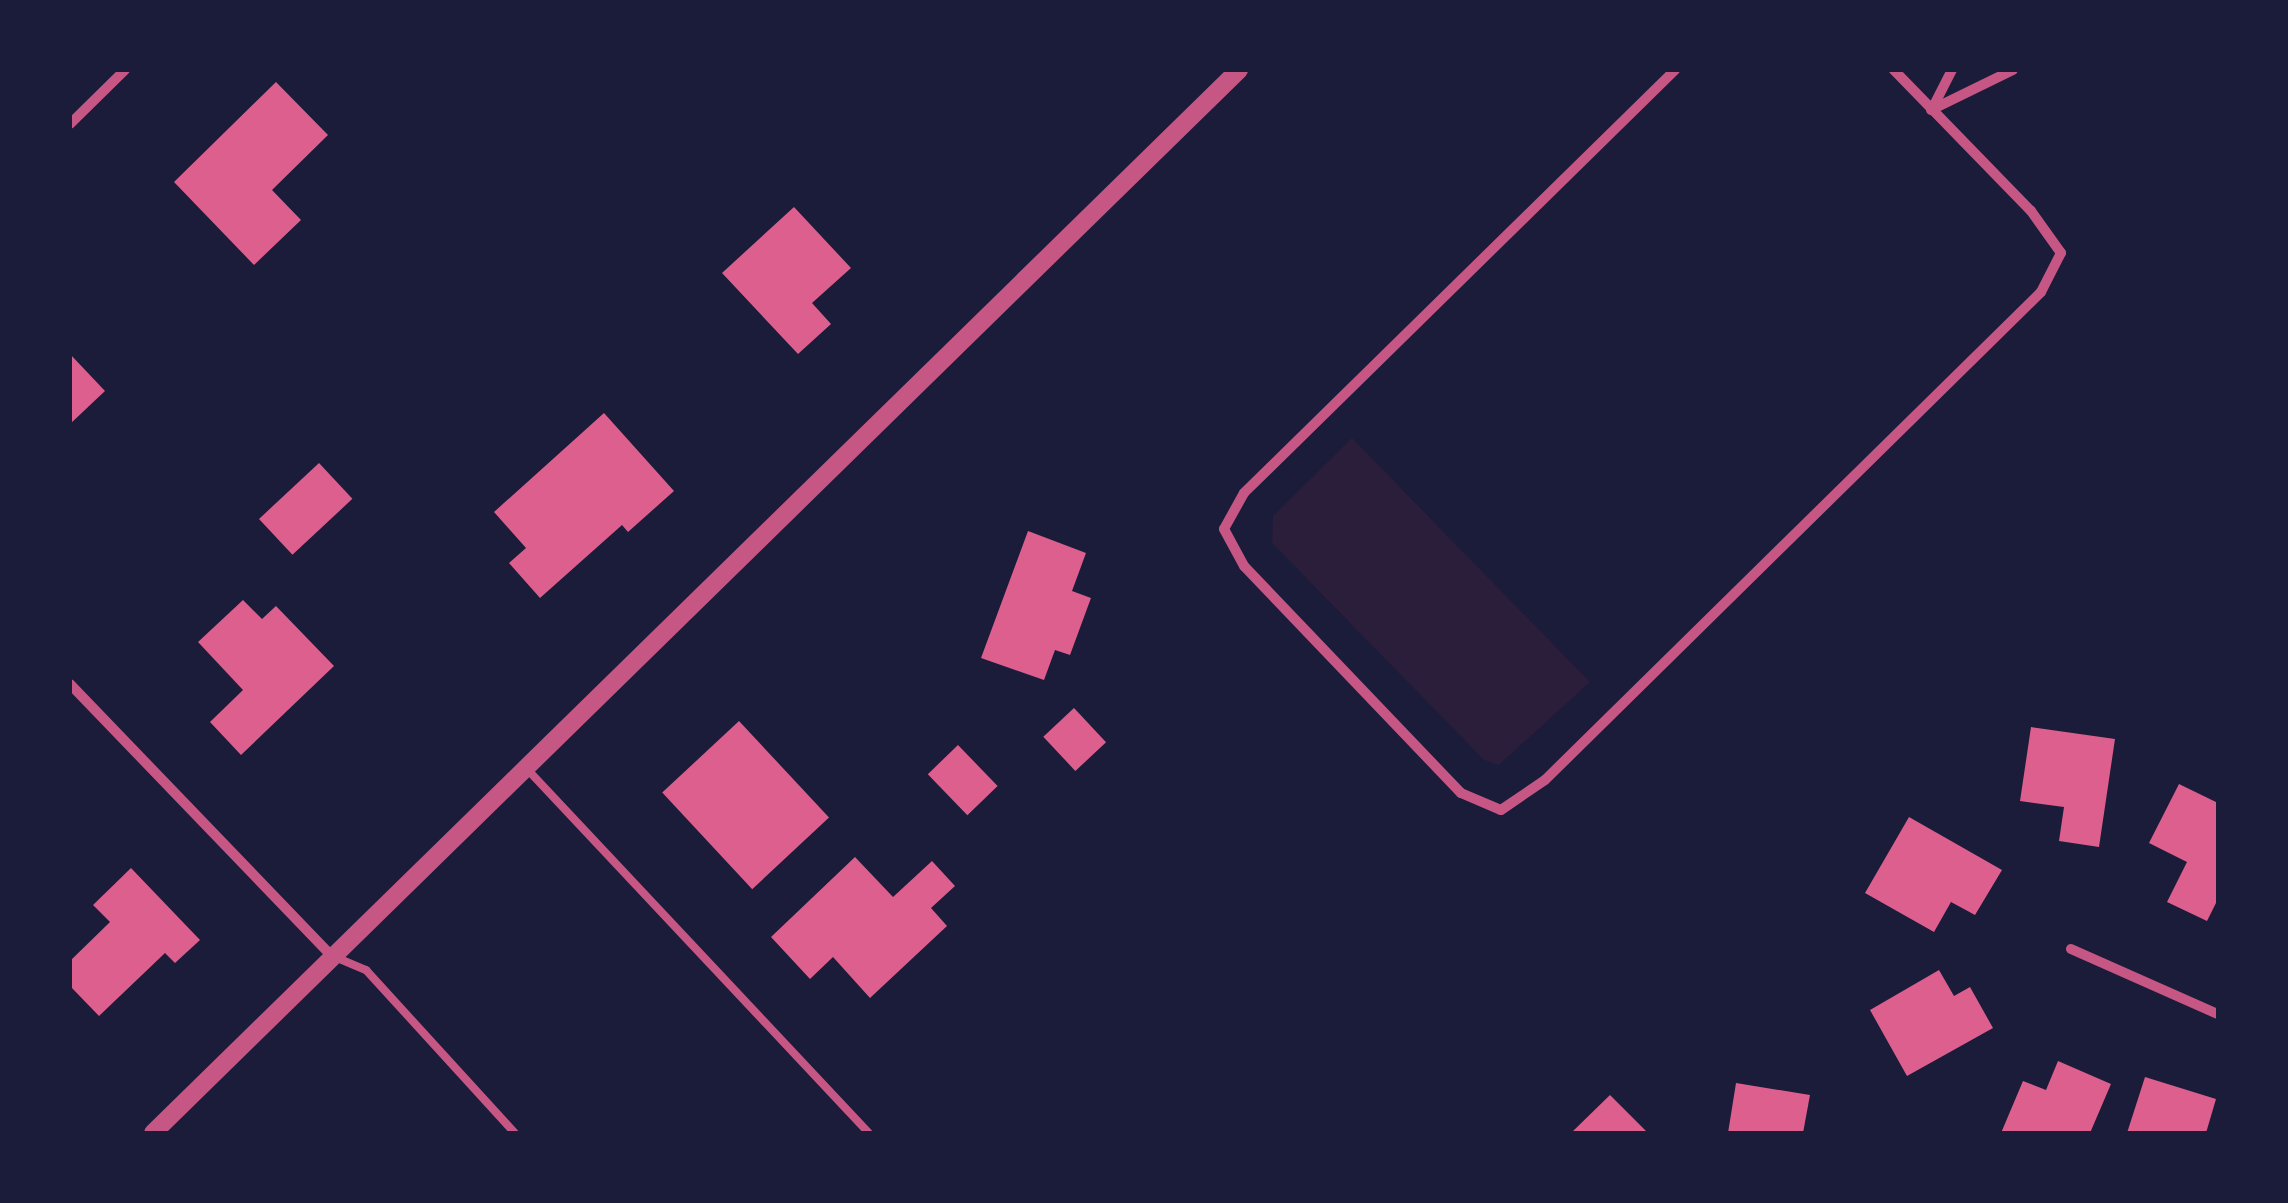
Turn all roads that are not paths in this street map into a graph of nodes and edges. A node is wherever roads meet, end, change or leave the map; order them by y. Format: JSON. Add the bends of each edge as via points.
{"nodes":[{"id":1,"x":125,"y":70,"type":"edge"},
{"id":2,"x":1239,"y":70,"type":"edge"},
{"id":3,"x":1675,"y":70,"type":"edge"},
{"id":4,"x":1894,"y":70,"type":"edge"},
{"id":5,"x":1952,"y":70,"type":"edge"},
{"id":6,"x":2013,"y":70,"type":"edge"},
{"id":7,"x":1932,"y":110,"type":"junction"},
{"id":8,"x":70,"y":124,"type":"edge"},
{"id":9,"x":70,"y":684,"type":"edge"},
{"id":10,"x":524,"y":766,"type":"junction"},
{"id":11,"x":2072,"y":950,"type":"dead end"},
{"id":12,"x":331,"y":955,"type":"junction"},
{"id":13,"x":2218,"y":1014,"type":"edge"},
{"id":14,"x":153,"y":1133,"type":"edge"},
{"id":15,"x":516,"y":1133,"type":"edge"},
{"id":16,"x":869,"y":1133,"type":"edge"}],
"edges":[{"from":1,"to":8,"type":"street"},
{"from":2,"to":10,"type":"street"},
{"from":3,"to":7,"type":"street","via":[[1244,493],[1224,529],[1244,566],[1461,793],[1501,810],[1545,780],[2041,292],[2062,253]]},
{"from":4,"to":7,"type":"street"},
{"from":5,"to":7,"type":"street"},
{"from":6,"to":7,"type":"street"},
{"from":9,"to":12,"type":"street"},
{"from":10,"to":12,"type":"street"},
{"from":10,"to":16,"type":"lane"},
{"from":11,"to":13,"type":"street"},
{"from":12,"to":14,"type":"street"},
{"from":12,"to":15,"type":"lane","via":[[366,970]]}]}
